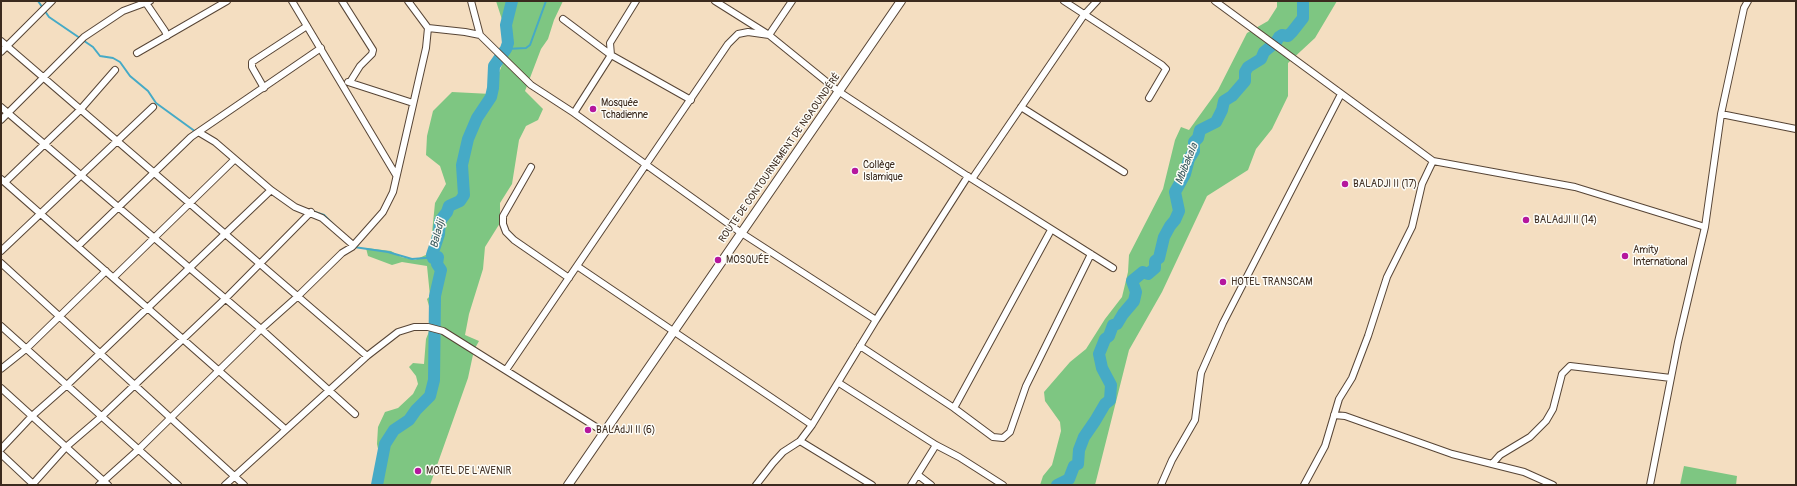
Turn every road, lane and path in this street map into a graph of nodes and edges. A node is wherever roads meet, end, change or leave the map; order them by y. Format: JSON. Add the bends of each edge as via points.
{"nodes":[{"id":1,"x":52,"y":1,"type":"edge"},
{"id":2,"x":227,"y":1,"type":"edge"},
{"id":3,"x":292,"y":1,"type":"edge"},
{"id":4,"x":342,"y":1,"type":"edge"},
{"id":5,"x":408,"y":1,"type":"edge"},
{"id":6,"x":471,"y":1,"type":"edge"},
{"id":7,"x":636,"y":1,"type":"edge"},
{"id":8,"x":715,"y":1,"type":"edge"},
{"id":9,"x":792,"y":1,"type":"edge"},
{"id":10,"x":901,"y":1,"type":"edge"},
{"id":11,"x":1064,"y":1,"type":"edge"},
{"id":12,"x":1097,"y":1,"type":"edge"},
{"id":13,"x":1215,"y":1,"type":"edge"},
{"id":14,"x":1743,"y":1,"type":"edge"},
{"id":15,"x":1748,"y":1,"type":"edge"},
{"id":16,"x":148,"y":2,"type":"edge"},
{"id":17,"x":1744,"y":8,"type":"junction"},
{"id":18,"x":1084,"y":15,"type":"junction"},
{"id":19,"x":563,"y":19,"type":"dead end"},
{"id":20,"x":307,"y":26,"type":"junction"},
{"id":21,"x":428,"y":28,"type":"junction"},
{"id":22,"x":768,"y":35,"type":"junction"},
{"id":23,"x":167,"y":36,"type":"junction"},
{"id":24,"x":480,"y":36,"type":"junction"},
{"id":25,"x":1,"y":41,"type":"edge"},
{"id":26,"x":7,"y":46,"type":"junction"},
{"id":27,"x":321,"y":48,"type":"junction"},
{"id":28,"x":1,"y":52,"type":"edge"},
{"id":29,"x":137,"y":53,"type":"dead end"},
{"id":30,"x":611,"y":55,"type":"junction"},
{"id":31,"x":116,"y":70,"type":"dead end"},
{"id":32,"x":44,"y":78,"type":"junction"},
{"id":33,"x":341,"y":80,"type":"junction"},
{"id":34,"x":350,"y":82,"type":"junction"},
{"id":35,"x":264,"y":88,"type":"junction"},
{"id":36,"x":838,"y":91,"type":"junction"},
{"id":37,"x":1341,"y":94,"type":"junction"},
{"id":38,"x":1149,"y":98,"type":"dead end"},
{"id":39,"x":691,"y":100,"type":"junction"},
{"id":40,"x":413,"y":103,"type":"junction"},
{"id":41,"x":1,"y":106,"type":"edge"},
{"id":42,"x":153,"y":107,"type":"dead end"},
{"id":43,"x":1021,"y":107,"type":"junction"},
{"id":44,"x":80,"y":110,"type":"junction"},
{"id":45,"x":9,"y":113,"type":"junction"},
{"id":46,"x":574,"y":113,"type":"junction"},
{"id":47,"x":1721,"y":114,"type":"junction"},
{"id":48,"x":1,"y":120,"type":"edge"},
{"id":49,"x":1796,"y":129,"type":"edge"},
{"id":50,"x":200,"y":133,"type":"junction"},
{"id":51,"x":116,"y":141,"type":"junction"},
{"id":52,"x":45,"y":144,"type":"junction"},
{"id":53,"x":234,"y":160,"type":"junction"},
{"id":54,"x":1432,"y":161,"type":"junction"},
{"id":55,"x":646,"y":166,"type":"junction"},
{"id":56,"x":531,"y":167,"type":"dead end"},
{"id":57,"x":1124,"y":172,"type":"dead end"},
{"id":58,"x":80,"y":174,"type":"junction"},
{"id":59,"x":154,"y":174,"type":"junction"},
{"id":60,"x":396,"y":175,"type":"junction"},
{"id":61,"x":970,"y":178,"type":"junction"},
{"id":62,"x":3,"y":180,"type":"edge"},
{"id":63,"x":271,"y":190,"type":"junction"},
{"id":64,"x":189,"y":204,"type":"junction"},
{"id":65,"x":118,"y":206,"type":"junction"},
{"id":66,"x":40,"y":212,"type":"junction"},
{"id":67,"x":311,"y":212,"type":"junction"},
{"id":68,"x":1705,"y":227,"type":"junction"},
{"id":69,"x":1051,"y":230,"type":"junction"},
{"id":70,"x":740,"y":232,"type":"junction"},
{"id":71,"x":224,"y":233,"type":"junction"},
{"id":72,"x":154,"y":238,"type":"junction"},
{"id":73,"x":78,"y":246,"type":"junction"},
{"id":74,"x":352,"y":246,"type":"junction"},
{"id":75,"x":1,"y":251,"type":"edge"},
{"id":76,"x":1091,"y":254,"type":"junction"},
{"id":77,"x":1,"y":263,"type":"edge"},
{"id":78,"x":260,"y":264,"type":"junction"},
{"id":79,"x":577,"y":266,"type":"junction"},
{"id":80,"x":189,"y":268,"type":"junction"},
{"id":81,"x":1113,"y":268,"type":"dead end"},
{"id":82,"x":106,"y":271,"type":"junction"},
{"id":83,"x":114,"y":277,"type":"junction"},
{"id":84,"x":568,"y":278,"type":"junction"},
{"id":85,"x":297,"y":297,"type":"junction"},
{"id":86,"x":225,"y":298,"type":"junction"},
{"id":87,"x":148,"y":306,"type":"junction"},
{"id":88,"x":59,"y":317,"type":"junction"},
{"id":89,"x":876,"y":320,"type":"junction"},
{"id":90,"x":1,"y":326,"type":"edge"},
{"id":91,"x":260,"y":329,"type":"junction"},
{"id":92,"x":673,"y":331,"type":"junction"},
{"id":93,"x":183,"y":338,"type":"junction"},
{"id":94,"x":860,"y":346,"type":"junction"},
{"id":95,"x":26,"y":349,"type":"junction"},
{"id":96,"x":100,"y":354,"type":"junction"},
{"id":97,"x":366,"y":356,"type":"junction"},
{"id":98,"x":1,"y":369,"type":"edge"},
{"id":99,"x":506,"y":370,"type":"junction"},
{"id":100,"x":220,"y":371,"type":"junction"},
{"id":101,"x":1671,"y":378,"type":"junction"},
{"id":102,"x":839,"y":383,"type":"junction"},
{"id":103,"x":67,"y":385,"type":"junction"},
{"id":104,"x":134,"y":385,"type":"junction"},
{"id":105,"x":1,"y":388,"type":"edge"},
{"id":106,"x":329,"y":390,"type":"junction"},
{"id":107,"x":954,"y":408,"type":"junction"},
{"id":108,"x":355,"y":414,"type":"dead end"},
{"id":109,"x":1334,"y":415,"type":"junction"},
{"id":110,"x":32,"y":416,"type":"junction"},
{"id":111,"x":101,"y":417,"type":"junction"},
{"id":112,"x":171,"y":418,"type":"junction"},
{"id":113,"x":812,"y":425,"type":"junction"},
{"id":114,"x":286,"y":429,"type":"junction"},
{"id":115,"x":604,"y":432,"type":"junction"},
{"id":116,"x":800,"y":441,"type":"junction"},
{"id":117,"x":936,"y":445,"type":"junction"},
{"id":118,"x":66,"y":447,"type":"junction"},
{"id":119,"x":1,"y":449,"type":"edge"},
{"id":120,"x":138,"y":450,"type":"junction"},
{"id":121,"x":1,"y":454,"type":"edge"},
{"id":122,"x":1492,"y":464,"type":"junction"},
{"id":123,"x":233,"y":475,"type":"junction"},
{"id":124,"x":918,"y":475,"type":"junction"},
{"id":125,"x":101,"y":483,"type":"edge"},
{"id":126,"x":33,"y":485,"type":"edge"},
{"id":127,"x":108,"y":485,"type":"edge"},
{"id":128,"x":178,"y":485,"type":"edge"},
{"id":129,"x":225,"y":485,"type":"edge"},
{"id":130,"x":244,"y":485,"type":"edge"},
{"id":131,"x":568,"y":485,"type":"edge"},
{"id":132,"x":756,"y":485,"type":"edge"},
{"id":133,"x":872,"y":485,"type":"edge"},
{"id":134,"x":911,"y":485,"type":"edge"},
{"id":135,"x":931,"y":485,"type":"edge"},
{"id":136,"x":1003,"y":485,"type":"edge"},
{"id":137,"x":1161,"y":485,"type":"edge"},
{"id":138,"x":1304,"y":485,"type":"edge"},
{"id":139,"x":1554,"y":485,"type":"edge"},
{"id":140,"x":1650,"y":485,"type":"edge"}],
"edges":[{"from":1,"to":26,"type":"street"},
{"from":2,"to":23,"type":"street"},
{"from":3,"to":20,"type":"street"},
{"from":4,"to":34,"type":"street","via":[[373,50]]},
{"from":5,"to":21,"type":"street"},
{"from":6,"to":24,"type":"street"},
{"from":7,"to":30,"type":"street","via":[[610,43]]},
{"from":8,"to":22,"type":"street"},
{"from":9,"to":22,"type":"street"},
{"from":10,"to":36,"type":"street","name":"ROUTE DE CONTOURNEMENT DE NGAOUNDÉRÉ"},
{"from":11,"to":18,"type":"street"},
{"from":12,"to":18,"type":"street"},
{"from":13,"to":37,"type":"street"},
{"from":14,"to":17,"type":"street"},
{"from":15,"to":17,"type":"street"},
{"from":16,"to":23,"type":"street"},
{"from":16,"to":32,"type":"street","via":[[123,11],[83,39]]},
{"from":17,"to":47,"type":"street"},
{"from":18,"to":38,"type":"street","via":[[1166,69]]},
{"from":18,"to":43,"type":"street"},
{"from":19,"to":30,"type":"street"},
{"from":20,"to":27,"type":"street"},
{"from":20,"to":35,"type":"street","via":[[252,62],[252,67]]},
{"from":21,"to":24,"type":"street"},
{"from":21,"to":40,"type":"street"},
{"from":22,"to":36,"type":"street"},
{"from":22,"to":39,"type":"street","via":[[748,32],[738,34],[728,44]]},
{"from":23,"to":29,"type":"street"},
{"from":24,"to":46,"type":"street","via":[[522,78]]},
{"from":25,"to":26,"type":"street"},
{"from":26,"to":28,"type":"street"},
{"from":26,"to":32,"type":"street"},
{"from":27,"to":33,"type":"street"},
{"from":27,"to":35,"type":"street"},
{"from":30,"to":39,"type":"street"},
{"from":30,"to":46,"type":"street"},
{"from":31,"to":44,"type":"street"},
{"from":32,"to":44,"type":"street"},
{"from":32,"to":45,"type":"street"},
{"from":33,"to":34,"type":"street"},
{"from":33,"to":60,"type":"street"},
{"from":34,"to":40,"type":"street"},
{"from":35,"to":50,"type":"street"},
{"from":36,"to":61,"type":"street"},
{"from":36,"to":70,"type":"street","name":"ROUTE DE CONTOURNEMENT DE NGAOUNDÉRÉ"},
{"from":37,"to":54,"type":"street"},
{"from":37,"to":137,"type":"street","via":[[1222,323],[1201,373],[1195,420]]},
{"from":39,"to":55,"type":"street"},
{"from":40,"to":60,"type":"street"},
{"from":41,"to":45,"type":"street"},
{"from":42,"to":51,"type":"street"},
{"from":43,"to":57,"type":"street"},
{"from":43,"to":61,"type":"street"},
{"from":44,"to":51,"type":"street"},
{"from":44,"to":52,"type":"street"},
{"from":45,"to":48,"type":"street"},
{"from":45,"to":52,"type":"street"},
{"from":46,"to":55,"type":"street"},
{"from":47,"to":49,"type":"street"},
{"from":47,"to":68,"type":"street"},
{"from":50,"to":53,"type":"street","via":[[215,142]]},
{"from":50,"to":59,"type":"street","via":[[191,138]]},
{"from":51,"to":58,"type":"street"},
{"from":51,"to":59,"type":"street"},
{"from":52,"to":58,"type":"street"},
{"from":52,"to":62,"type":"street"},
{"from":53,"to":63,"type":"street"},
{"from":53,"to":64,"type":"street"},
{"from":54,"to":68,"type":"street","via":[[1575,187]]},
{"from":54,"to":109,"type":"street","via":[[1422,184],[1412,227],[1387,277],[1358,364],[1339,399]]},
{"from":55,"to":70,"type":"street"},
{"from":55,"to":79,"type":"street"},
{"from":56,"to":84,"type":"street","via":[[502,224],[514,240]]},
{"from":58,"to":65,"type":"street"},
{"from":58,"to":66,"type":"street"},
{"from":59,"to":64,"type":"street"},
{"from":59,"to":65,"type":"street"},
{"from":60,"to":74,"type":"street","via":[[393,192],[383,212]]},
{"from":61,"to":69,"type":"street"},
{"from":61,"to":89,"type":"street"},
{"from":62,"to":66,"type":"street"},
{"from":63,"to":67,"type":"street","via":[[295,207]]},
{"from":63,"to":71,"type":"street"},
{"from":64,"to":71,"type":"street"},
{"from":64,"to":72,"type":"street"},
{"from":65,"to":72,"type":"street"},
{"from":65,"to":73,"type":"street"},
{"from":66,"to":73,"type":"street"},
{"from":66,"to":75,"type":"street"},
{"from":67,"to":74,"type":"street","via":[[322,218]]},
{"from":67,"to":78,"type":"street"},
{"from":68,"to":101,"type":"street"},
{"from":69,"to":76,"type":"street"},
{"from":69,"to":107,"type":"street"},
{"from":70,"to":89,"type":"street"},
{"from":70,"to":92,"type":"street","name":"ROUTE DE CONTOURNEMENT DE NGAOUNDÉRÉ"},
{"from":71,"to":78,"type":"street"},
{"from":71,"to":80,"type":"street"},
{"from":72,"to":80,"type":"street"},
{"from":72,"to":83,"type":"street"},
{"from":73,"to":82,"type":"street"},
{"from":74,"to":85,"type":"street"},
{"from":76,"to":81,"type":"street"},
{"from":76,"to":107,"type":"street","via":[[1026,386],[1010,432],[1004,438],[994,437]]},
{"from":77,"to":88,"type":"street"},
{"from":78,"to":85,"type":"street"},
{"from":78,"to":86,"type":"street"},
{"from":79,"to":84,"type":"street"},
{"from":79,"to":92,"type":"street"},
{"from":80,"to":86,"type":"street"},
{"from":80,"to":87,"type":"street"},
{"from":82,"to":83,"type":"street"},
{"from":82,"to":88,"type":"street"},
{"from":83,"to":87,"type":"street"},
{"from":84,"to":99,"type":"street"},
{"from":85,"to":91,"type":"street"},
{"from":85,"to":97,"type":"street"},
{"from":86,"to":91,"type":"street"},
{"from":86,"to":93,"type":"street"},
{"from":87,"to":93,"type":"street"},
{"from":87,"to":96,"type":"street"},
{"from":88,"to":95,"type":"street"},
{"from":88,"to":96,"type":"street"},
{"from":89,"to":94,"type":"street"},
{"from":90,"to":95,"type":"street"},
{"from":91,"to":100,"type":"street"},
{"from":91,"to":106,"type":"street"},
{"from":92,"to":113,"type":"street"},
{"from":92,"to":115,"type":"street","name":"ROUTE DE CONTOURNEMENT DE NGAOUNDÉRÉ"},
{"from":93,"to":100,"type":"street"},
{"from":93,"to":104,"type":"street"},
{"from":94,"to":102,"type":"street"},
{"from":94,"to":107,"type":"street"},
{"from":95,"to":98,"type":"street"},
{"from":95,"to":103,"type":"street"},
{"from":96,"to":103,"type":"street"},
{"from":96,"to":104,"type":"street"},
{"from":97,"to":99,"type":"street","via":[[398,332],[414,327],[436,329]]},
{"from":97,"to":106,"type":"street"},
{"from":99,"to":115,"type":"street"},
{"from":100,"to":112,"type":"street"},
{"from":100,"to":114,"type":"street"},
{"from":101,"to":122,"type":"street","via":[[1570,366],[1562,374],[1553,409],[1546,421],[1530,437],[1500,455]]},
{"from":101,"to":140,"type":"street"},
{"from":102,"to":113,"type":"street"},
{"from":102,"to":117,"type":"street"},
{"from":103,"to":110,"type":"street"},
{"from":103,"to":111,"type":"street"},
{"from":104,"to":111,"type":"street"},
{"from":104,"to":112,"type":"street"},
{"from":105,"to":110,"type":"street"},
{"from":106,"to":108,"type":"street"},
{"from":106,"to":114,"type":"street"},
{"from":109,"to":122,"type":"street","via":[[1344,416],[1452,454]]},
{"from":109,"to":138,"type":"street","via":[[1325,446]]},
{"from":110,"to":118,"type":"street"},
{"from":110,"to":119,"type":"street"},
{"from":111,"to":118,"type":"street"},
{"from":111,"to":120,"type":"street"},
{"from":112,"to":120,"type":"street"},
{"from":112,"to":123,"type":"street"},
{"from":113,"to":116,"type":"street"},
{"from":114,"to":123,"type":"street"},
{"from":115,"to":131,"type":"street","name":"ROUTE DE CONTOURNEMENT DE NGAOUNDÉRÉ"},
{"from":116,"to":132,"type":"street","via":[[783,452]]},
{"from":116,"to":133,"type":"street"},
{"from":117,"to":124,"type":"street"},
{"from":117,"to":136,"type":"street"},
{"from":118,"to":125,"type":"street"},
{"from":118,"to":126,"type":"street"},
{"from":120,"to":125,"type":"street"},
{"from":120,"to":128,"type":"street"},
{"from":121,"to":126,"type":"street"},
{"from":122,"to":139,"type":"street","via":[[1524,472]]},
{"from":123,"to":129,"type":"street"},
{"from":123,"to":130,"type":"street"},
{"from":124,"to":134,"type":"street"},
{"from":124,"to":135,"type":"street"},
{"from":125,"to":127,"type":"street"}]}
